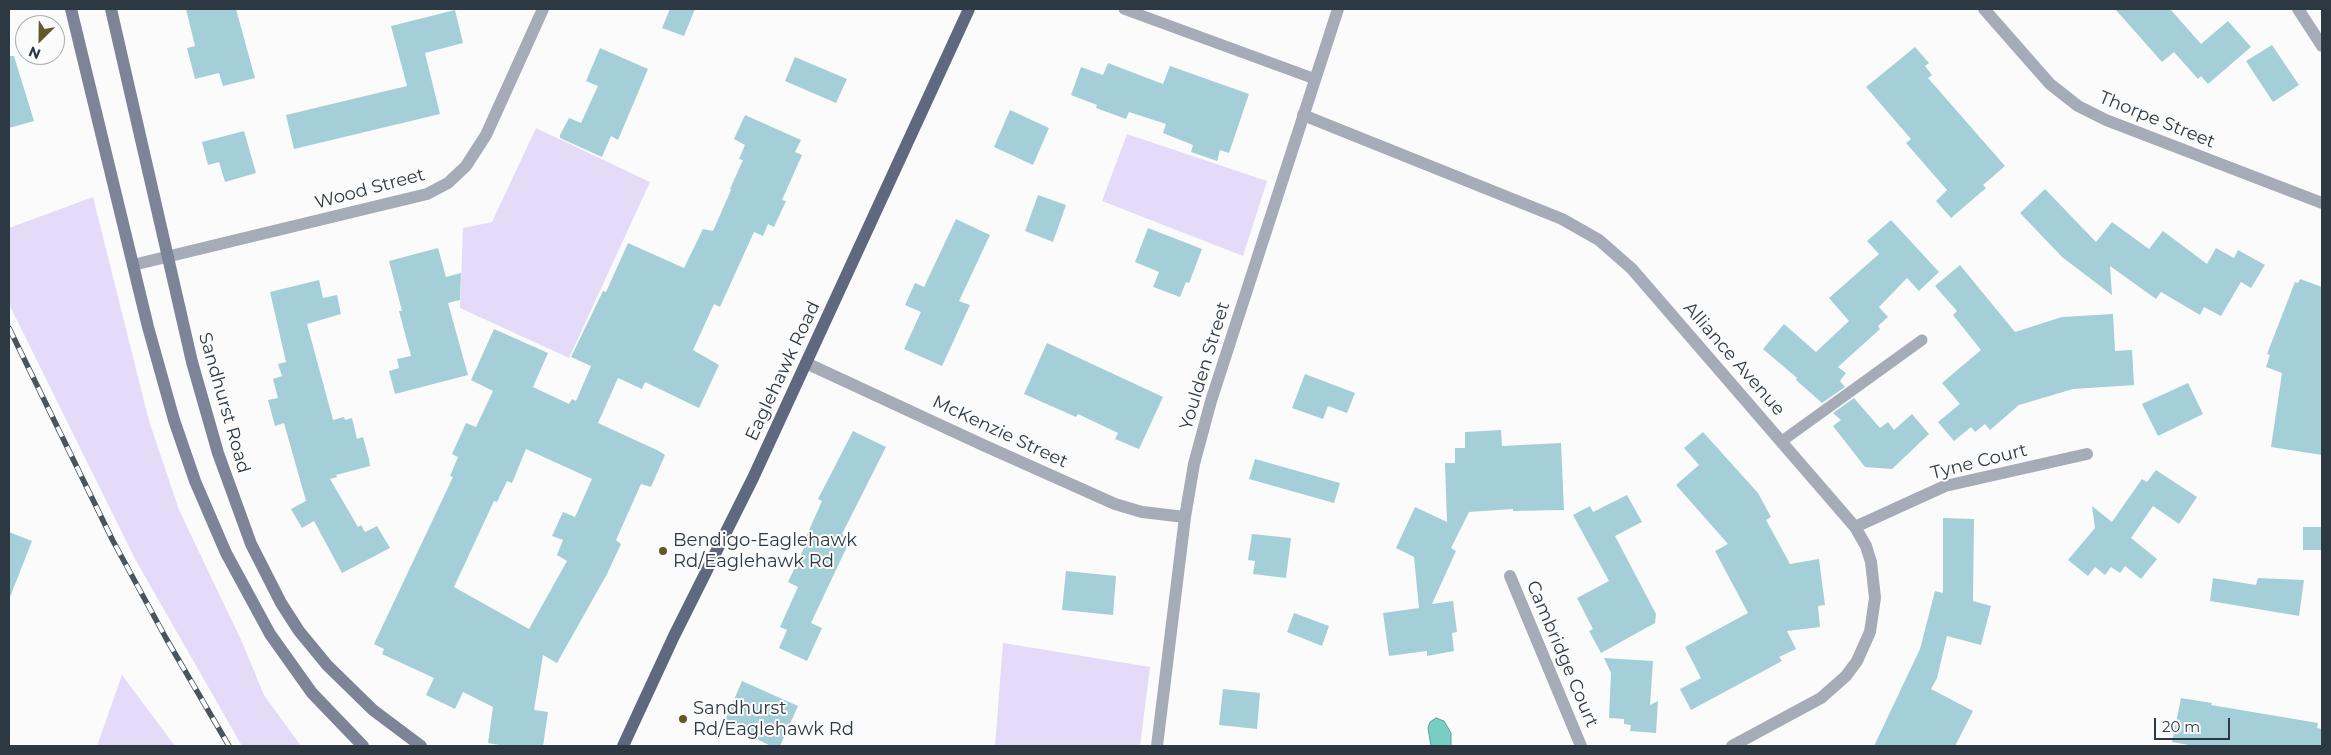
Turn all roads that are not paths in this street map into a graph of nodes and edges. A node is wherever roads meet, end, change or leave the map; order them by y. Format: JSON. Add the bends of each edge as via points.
{"nodes":[{"id":1,"x":71,"y":9,"type":"edge"},
{"id":2,"x":111,"y":9,"type":"edge"},
{"id":3,"x":543,"y":9,"type":"edge"},
{"id":4,"x":969,"y":9,"type":"edge"},
{"id":5,"x":1124,"y":9,"type":"edge"},
{"id":6,"x":1338,"y":9,"type":"edge"},
{"id":7,"x":1984,"y":9,"type":"edge"},
{"id":8,"x":2298,"y":9,"type":"edge"},
{"id":9,"x":2322,"y":46,"type":"edge"},
{"id":10,"x":1315,"y":79,"type":"junction"},
{"id":11,"x":1303,"y":115,"type":"junction"},
{"id":12,"x":2322,"y":203,"type":"edge"},
{"id":13,"x":167,"y":258,"type":"junction"},
{"id":14,"x":133,"y":265,"type":"junction"},
{"id":15,"x":1922,"y":340,"type":"dead end"},
{"id":16,"x":806,"y":363,"type":"junction"},
{"id":17,"x":1782,"y":441,"type":"junction"},
{"id":18,"x":2087,"y":454,"type":"dead end"},
{"id":19,"x":1185,"y":517,"type":"junction"},
{"id":20,"x":1855,"y":527,"type":"junction"},
{"id":21,"x":1510,"y":576,"type":"dead end"},
{"id":22,"x":363,"y":746,"type":"edge"},
{"id":23,"x":421,"y":746,"type":"edge"},
{"id":24,"x":623,"y":746,"type":"edge"},
{"id":25,"x":1157,"y":746,"type":"edge"},
{"id":26,"x":1581,"y":746,"type":"edge"},
{"id":27,"x":1732,"y":746,"type":"edge"}],
"edges":[{"from":1,"to":14,"type":"main road"},
{"from":2,"to":13,"type":"main road","name":"Sandhurst Road"},
{"from":3,"to":13,"type":"street","name":"Wood Street","via":[[486,135],[466,166],[448,183],[427,194]]},
{"from":4,"to":16,"type":"main road","name":"Eaglehawk Road"},
{"from":5,"to":10,"type":"lane"},
{"from":6,"to":10,"type":"street","name":"Youlden Street"},
{"from":7,"to":12,"type":"street","name":"Thorpe Street","via":[[2050,84],[2078,106],[2106,120]]},
{"from":8,"to":9,"type":"street"},
{"from":10,"to":11,"type":"street","name":"Youlden Street"},
{"from":11,"to":17,"type":"street","name":"Alliance Avenue","via":[[1562,218],[1599,240],[1632,269]]},
{"from":11,"to":19,"type":"street","name":"Youlden Street","via":[[1211,401],[1194,464]]},
{"from":13,"to":14,"type":"street","name":"Wood Street"},
{"from":13,"to":23,"type":"main road","name":"Sandhurst Road","via":[[218,453],[263,571],[299,631],[334,672],[373,710]]},
{"from":14,"to":22,"type":"main road","via":[[176,428],[226,553],[256,612],[285,657],[312,693]]},
{"from":15,"to":17,"type":"lane"},
{"from":16,"to":19,"type":"street","name":"McKenzie Street","via":[[1116,504],[1142,512]]},
{"from":16,"to":24,"type":"main road","name":"Eaglehawk Road"},
{"from":17,"to":20,"type":"street","name":"Alliance Avenue"},
{"from":18,"to":20,"type":"street","name":"Tyne Court","via":[[1945,486]]},
{"from":19,"to":25,"type":"street","name":"Youlden Street"},
{"from":20,"to":27,"type":"street","name":"Alliance Avenue","via":[[1866,546],[1874,580],[1874,615],[1860,654],[1846,676],[1821,698]]},
{"from":21,"to":26,"type":"street","name":"Cambridge Court"}]}
